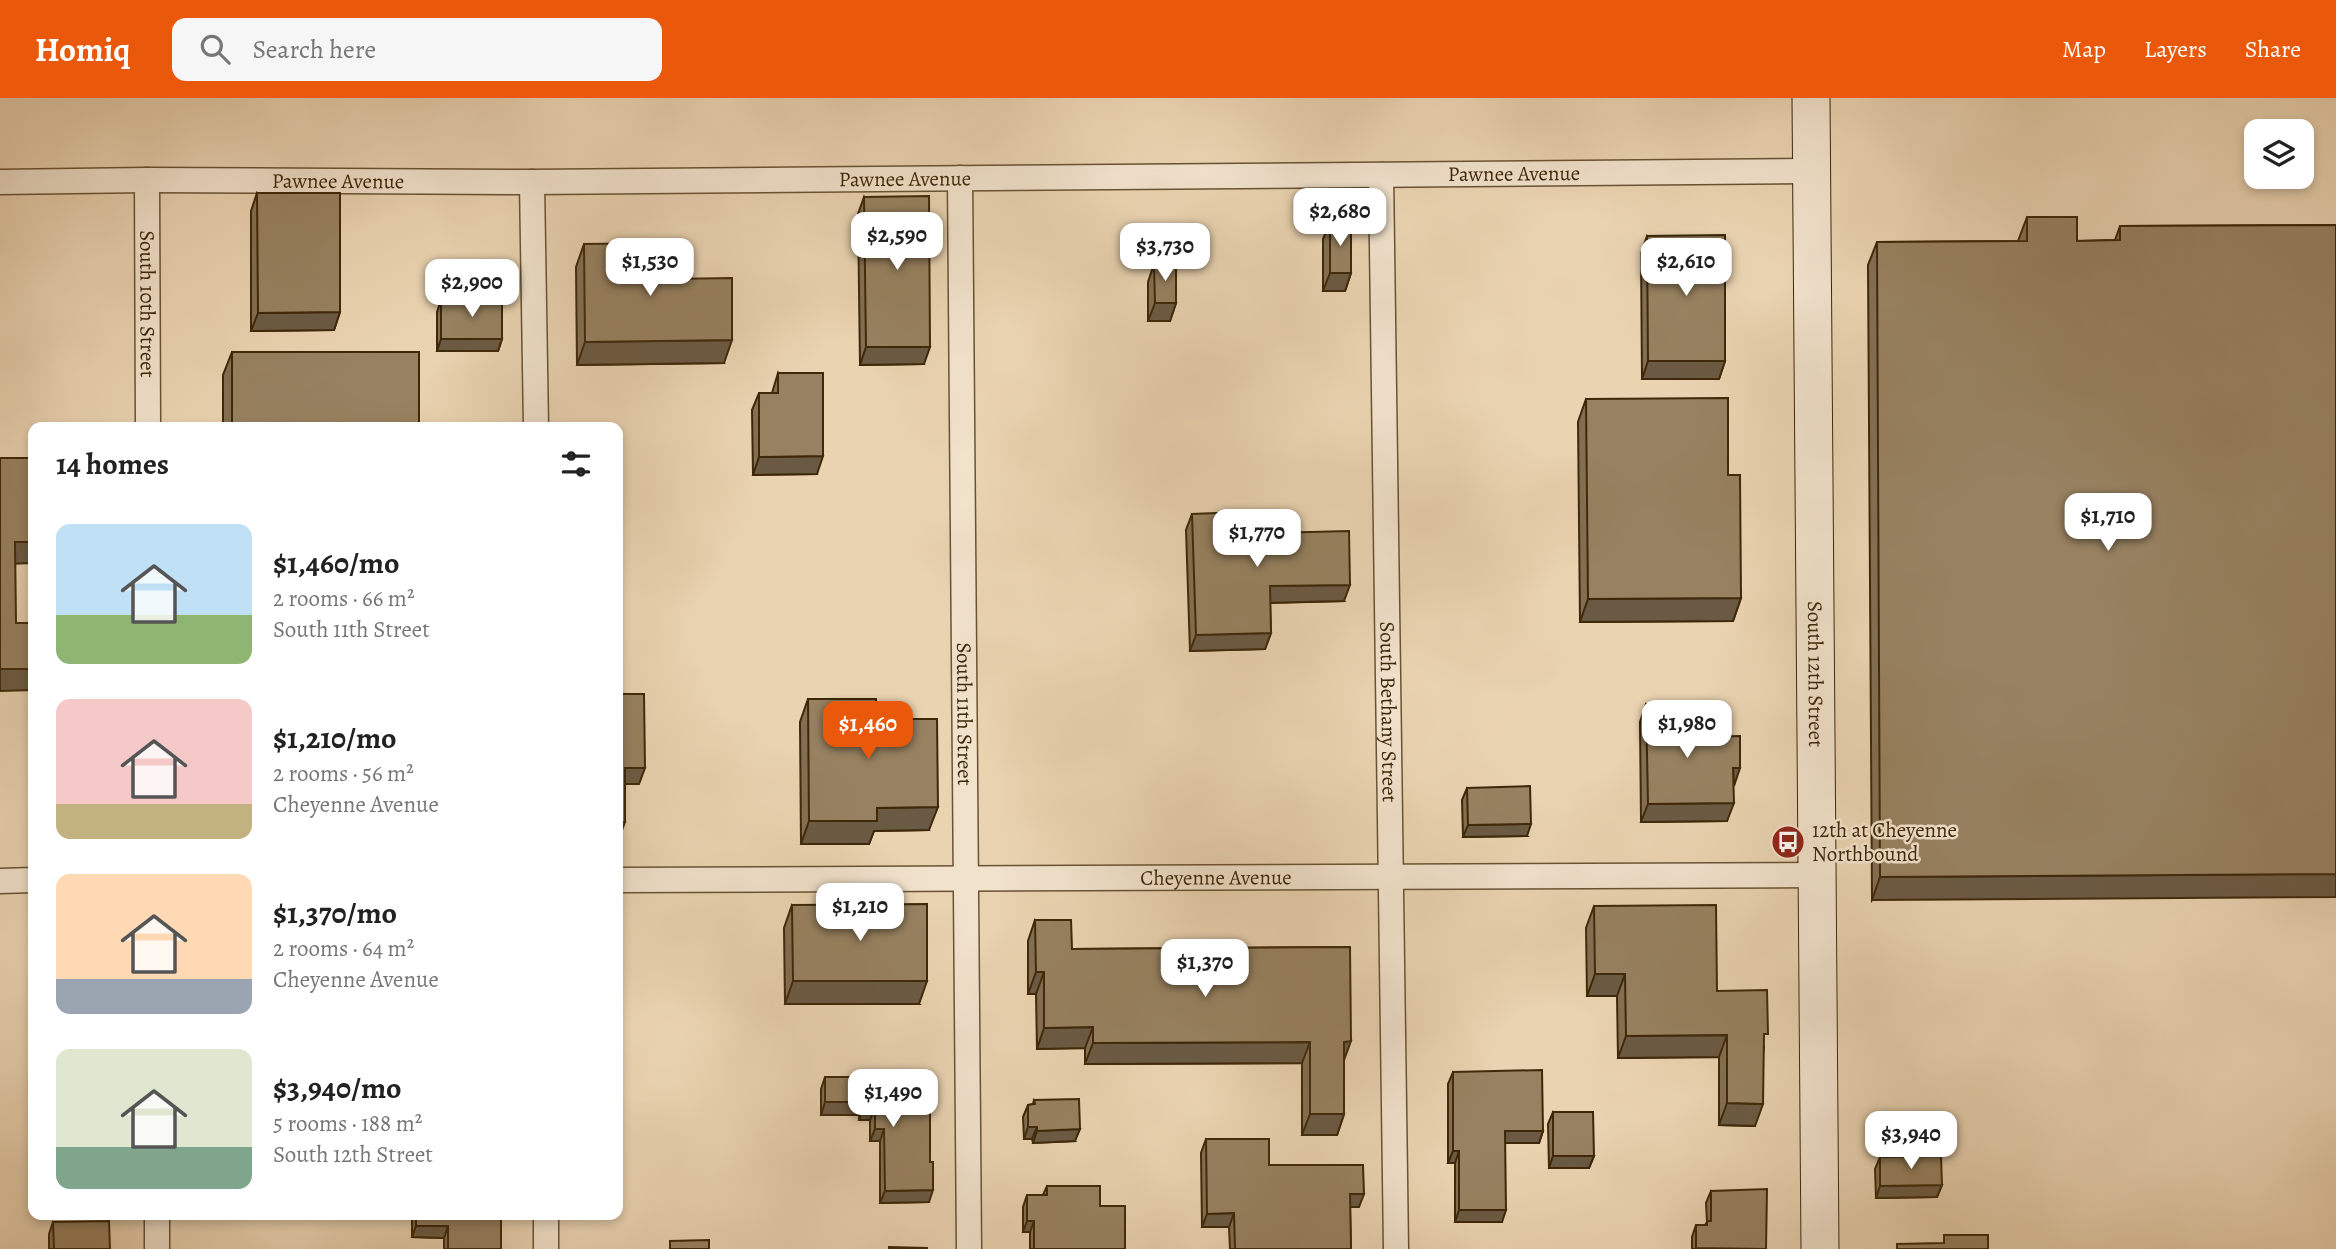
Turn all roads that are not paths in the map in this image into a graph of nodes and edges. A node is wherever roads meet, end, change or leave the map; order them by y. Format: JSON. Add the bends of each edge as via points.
{"nodes":[{"id":1,"x":1811,"y":98,"type":"edge"},
{"id":2,"x":1811,"y":171,"type":"junction"},
{"id":3,"x":1381,"y":175,"type":"junction"},
{"id":4,"x":960,"y":178,"type":"junction"},
{"id":5,"x":146,"y":180,"type":"junction"},
{"id":6,"x":0,"y":182,"type":"edge"},
{"id":7,"x":531,"y":182,"type":"junction"},
{"id":8,"x":148,"y":422,"type":"edge"},
{"id":9,"x":536,"y":422,"type":"edge"},
{"id":10,"x":1817,"y":875,"type":"junction"},
{"id":11,"x":965,"y":878,"type":"junction"},
{"id":12,"x":1391,"y":878,"type":"junction"},
{"id":13,"x":0,"y":880,"type":"edge"},
{"id":14,"x":28,"y":880,"type":"edge"},
{"id":15,"x":623,"y":880,"type":"edge"},
{"id":16,"x":157,"y":1220,"type":"edge"},
{"id":17,"x":546,"y":1220,"type":"edge"},
{"id":18,"x":158,"y":1249,"type":"edge"},
{"id":19,"x":546,"y":1249,"type":"edge"},
{"id":20,"x":968,"y":1249,"type":"edge"},
{"id":21,"x":1396,"y":1249,"type":"edge"},
{"id":22,"x":1820,"y":1249,"type":"edge"}],
"edges":[{"from":1,"to":2,"type":"street","name":"South 12th Street"},
{"from":2,"to":3,"type":"street","name":"Pawnee Avenue"},
{"from":2,"to":10,"type":"street","name":"South 12th Street"},
{"from":3,"to":4,"type":"street","name":"Pawnee Avenue"},
{"from":3,"to":12,"type":"street","name":"South Bethany Street"},
{"from":4,"to":7,"type":"street","name":"Pawnee Avenue"},
{"from":4,"to":11,"type":"street","name":"South 11th Street"},
{"from":5,"to":6,"type":"street","name":"Pawnee Avenue"},
{"from":5,"to":7,"type":"street","name":"Pawnee Avenue"},
{"from":5,"to":8,"type":"street","name":"South 10th Street"},
{"from":7,"to":9,"type":"street"},
{"from":10,"to":12,"type":"street","name":"Cheyenne Avenue"},
{"from":10,"to":22,"type":"street","name":"South 12th Street"},
{"from":11,"to":12,"type":"street","name":"Cheyenne Avenue"},
{"from":11,"to":15,"type":"street","name":"Cheyenne Avenue"},
{"from":11,"to":20,"type":"street","name":"South 11th Street"},
{"from":12,"to":21,"type":"street","name":"South Bethany Street"},
{"from":13,"to":14,"type":"street"},
{"from":16,"to":18,"type":"street"},
{"from":17,"to":19,"type":"street"}]}
